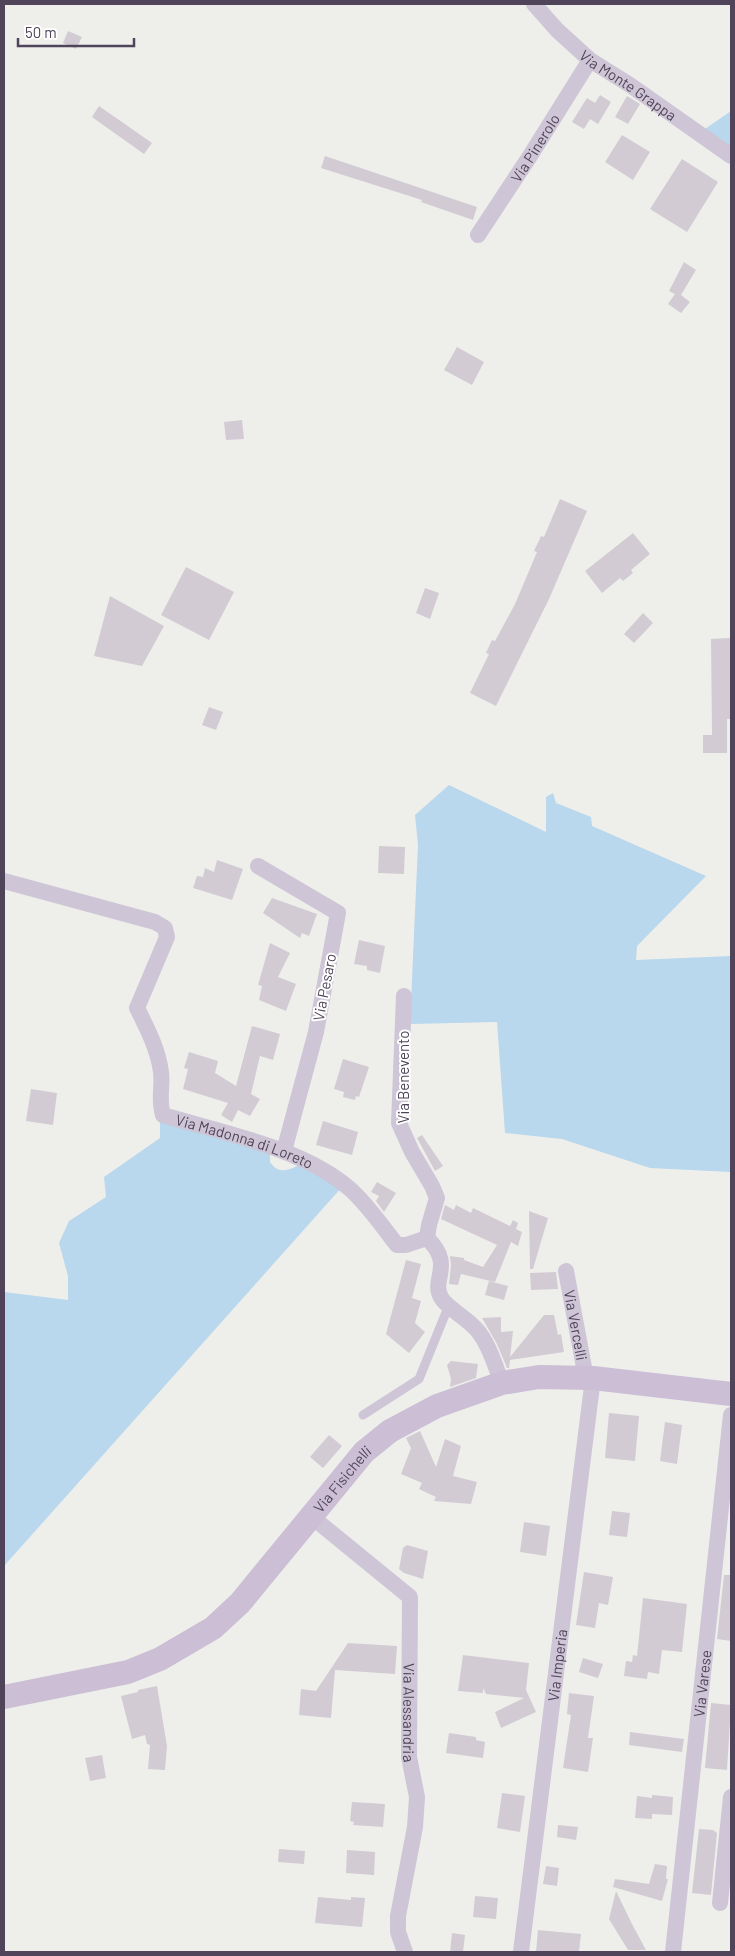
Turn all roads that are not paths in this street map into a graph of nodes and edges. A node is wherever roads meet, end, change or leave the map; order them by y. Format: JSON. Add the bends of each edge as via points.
{"nodes":[{"id":1,"x":534,"y":4,"type":"edge"},
{"id":2,"x":590,"y":60,"type":"junction"},
{"id":3,"x":731,"y":156,"type":"edge"},
{"id":4,"x":478,"y":235,"type":"dead end"},
{"id":5,"x":258,"y":866,"type":"dead end"},
{"id":6,"x":4,"y":881,"type":"edge"},
{"id":7,"x":404,"y":996,"type":"dead end"},
{"id":8,"x":284,"y":1151,"type":"junction"},
{"id":9,"x":427,"y":1238,"type":"junction"},
{"id":10,"x":566,"y":1271,"type":"dead end"},
{"id":11,"x":449,"y":1305,"type":"junction"},
{"id":12,"x":590,"y":1378,"type":"junction"},
{"id":13,"x":502,"y":1383,"type":"junction"},
{"id":14,"x":731,"y":1394,"type":"edge"},
{"id":15,"x":363,"y":1414,"type":"dead end"},
{"id":16,"x":731,"y":1415,"type":"edge"},
{"id":17,"x":312,"y":1517,"type":"junction"},
{"id":18,"x":4,"y":1697,"type":"edge"},
{"id":19,"x":731,"y":1797,"type":"edge"},
{"id":20,"x":720,"y":1903,"type":"dead end"},
{"id":21,"x":405,"y":1952,"type":"edge"},
{"id":22,"x":521,"y":1952,"type":"edge"},
{"id":23,"x":673,"y":1952,"type":"edge"}],
"edges":[{"from":1,"to":2,"type":"street","name":"Via Monte Grappa"},
{"from":2,"to":3,"type":"street","name":"Via Monte Grappa"},
{"from":2,"to":4,"type":"street","name":"Via Pinerolo"},
{"from":5,"to":8,"type":"street","name":"Via Pesaro","via":[[338,913],[316,1032]]},
{"from":6,"to":8,"type":"street","name":"Via Madonna di Loreto","via":[[155,922],[165,928],[168,938],[137,1008],[153,1040],[161,1072],[163,1115]]},
{"from":7,"to":9,"type":"street","name":"Via Benevento","via":[[400,1123],[437,1198]]},
{"from":8,"to":9,"type":"street","name":"Via Madonna di Loreto","via":[[336,1178],[350,1189],[397,1245]]},
{"from":9,"to":11,"type":"street","via":[[442,1259],[439,1290]]},
{"from":10,"to":12,"type":"street","name":"Via Vercelli"},
{"from":11,"to":13,"type":"street","via":[[478,1331]]},
{"from":11,"to":15,"type":"lane","via":[[419,1379]]},
{"from":12,"to":13,"type":"main road","name":"Via Fisichelli","via":[[539,1377]]},
{"from":12,"to":14,"type":"main road","name":"Via Fisichelli"},
{"from":12,"to":22,"type":"street","name":"Via Imperia"},
{"from":13,"to":17,"type":"main road","name":"Via Fisichelli","via":[[437,1406],[390,1431],[364,1452]]},
{"from":16,"to":23,"type":"street","name":"Via Varese"},
{"from":17,"to":18,"type":"main road","name":"Via Fisichelli","via":[[240,1603],[213,1628],[186,1645],[128,1672]]},
{"from":17,"to":21,"type":"street","name":"Via Alessandria","via":[[410,1597],[409,1757],[417,1797],[416,1827],[398,1916],[398,1932]]},
{"from":19,"to":20,"type":"street"}]}
